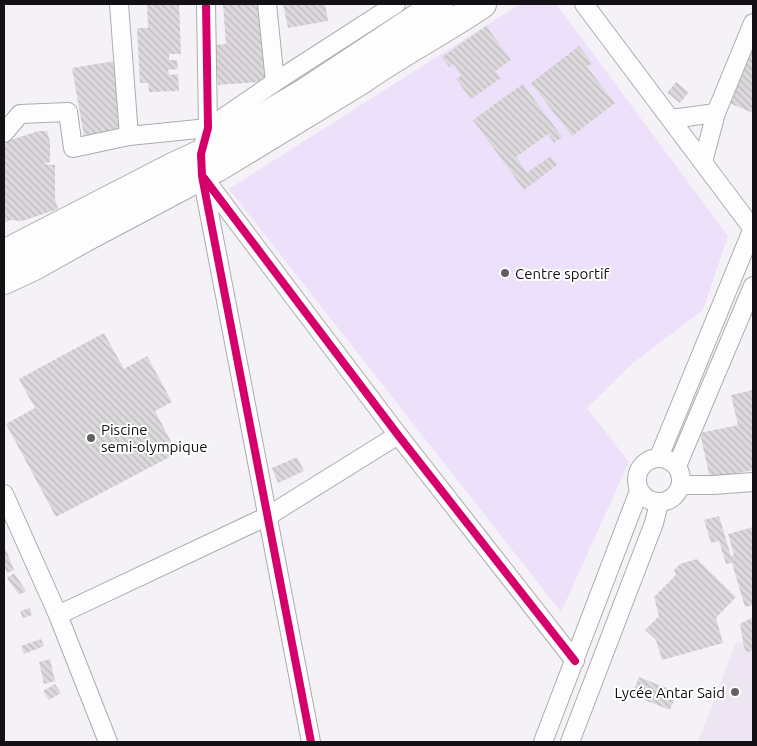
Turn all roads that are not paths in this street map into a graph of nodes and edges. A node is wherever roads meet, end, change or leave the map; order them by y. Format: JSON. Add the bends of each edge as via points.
{"nodes":[{"id":1,"x":119,"y":4,"type":"edge"},
{"id":2,"x":206,"y":4,"type":"edge"},
{"id":3,"x":266,"y":4,"type":"edge"},
{"id":4,"x":396,"y":4,"type":"edge"},
{"id":5,"x":439,"y":4,"type":"edge"},
{"id":6,"x":482,"y":4,"type":"edge"},
{"id":7,"x":584,"y":4,"type":"edge"},
{"id":8,"x":753,"y":23,"type":"edge"},
{"id":9,"x":275,"y":82,"type":"junction"},
{"id":10,"x":716,"y":113,"type":"junction"},
{"id":11,"x":671,"y":119,"type":"junction"},
{"id":12,"x":208,"y":128,"type":"junction"},
{"id":13,"x":4,"y":133,"type":"edge"},
{"id":14,"x":129,"y":136,"type":"junction"},
{"id":15,"x":703,"y":162,"type":"junction"},
{"id":16,"x":202,"y":165,"type":"junction"},
{"id":17,"x":753,"y":228,"type":"edge"},
{"id":18,"x":4,"y":254,"type":"edge"},
{"id":19,"x":4,"y":280,"type":"edge"},
{"id":20,"x":753,"y":286,"type":"edge"},
{"id":21,"x":398,"y":435,"type":"junction"},
{"id":22,"x":659,"y":457,"type":"junction"},
{"id":23,"x":677,"y":466,"type":"junction"},
{"id":24,"x":753,"y":482,"type":"edge"},
{"id":25,"x":681,"y":485,"type":"junction"},
{"id":26,"x":639,"y":491,"type":"junction"},
{"id":27,"x":4,"y":494,"type":"edge"},
{"id":28,"x":659,"y":503,"type":"junction"},
{"id":29,"x":268,"y":516,"type":"junction"},
{"id":30,"x":58,"y":615,"type":"junction"},
{"id":31,"x":575,"y":661,"type":"junction"},
{"id":32,"x":108,"y":742,"type":"edge"},
{"id":33,"x":312,"y":742,"type":"edge"},
{"id":34,"x":543,"y":742,"type":"edge"},
{"id":35,"x":570,"y":742,"type":"edge"}],
"edges":[{"from":1,"to":14,"type":"street"},
{"from":2,"to":12,"type":"street"},
{"from":3,"to":9,"type":"street"},
{"from":4,"to":9,"type":"street"},
{"from":5,"to":16,"type":"main road"},
{"from":6,"to":16,"type":"main road","via":[[270,137]]},
{"from":7,"to":11,"type":"street"},
{"from":8,"to":10,"type":"street"},
{"from":9,"to":12,"type":"street"},
{"from":10,"to":11,"type":"street"},
{"from":10,"to":15,"type":"street"},
{"from":11,"to":15,"type":"street"},
{"from":12,"to":14,"type":"street"},
{"from":12,"to":16,"type":"street"},
{"from":13,"to":14,"type":"street","via":[[20,114],[68,112],[73,148]]},
{"from":15,"to":17,"type":"street"},
{"from":16,"to":18,"type":"main road","via":[[173,167]]},
{"from":16,"to":19,"type":"main road","via":[[84,238]]},
{"from":16,"to":21,"type":"street"},
{"from":16,"to":29,"type":"street"},
{"from":17,"to":22,"type":"street"},
{"from":20,"to":23,"type":"street"},
{"from":21,"to":29,"type":"street"},
{"from":21,"to":31,"type":"street"},
{"from":22,"to":23,"type":"street"},
{"from":22,"to":26,"type":"street","via":[[648,460],[639,468],[636,480]]},
{"from":23,"to":25,"type":"street"},
{"from":24,"to":25,"type":"street"},
{"from":25,"to":28,"type":"street","via":[[677,494]]},
{"from":26,"to":28,"type":"street","via":[[648,500]]},
{"from":26,"to":31,"type":"street"},
{"from":27,"to":30,"type":"street"},
{"from":28,"to":35,"type":"street"},
{"from":29,"to":30,"type":"street"},
{"from":29,"to":33,"type":"street"},
{"from":30,"to":32,"type":"street"},
{"from":31,"to":34,"type":"street"}]}
